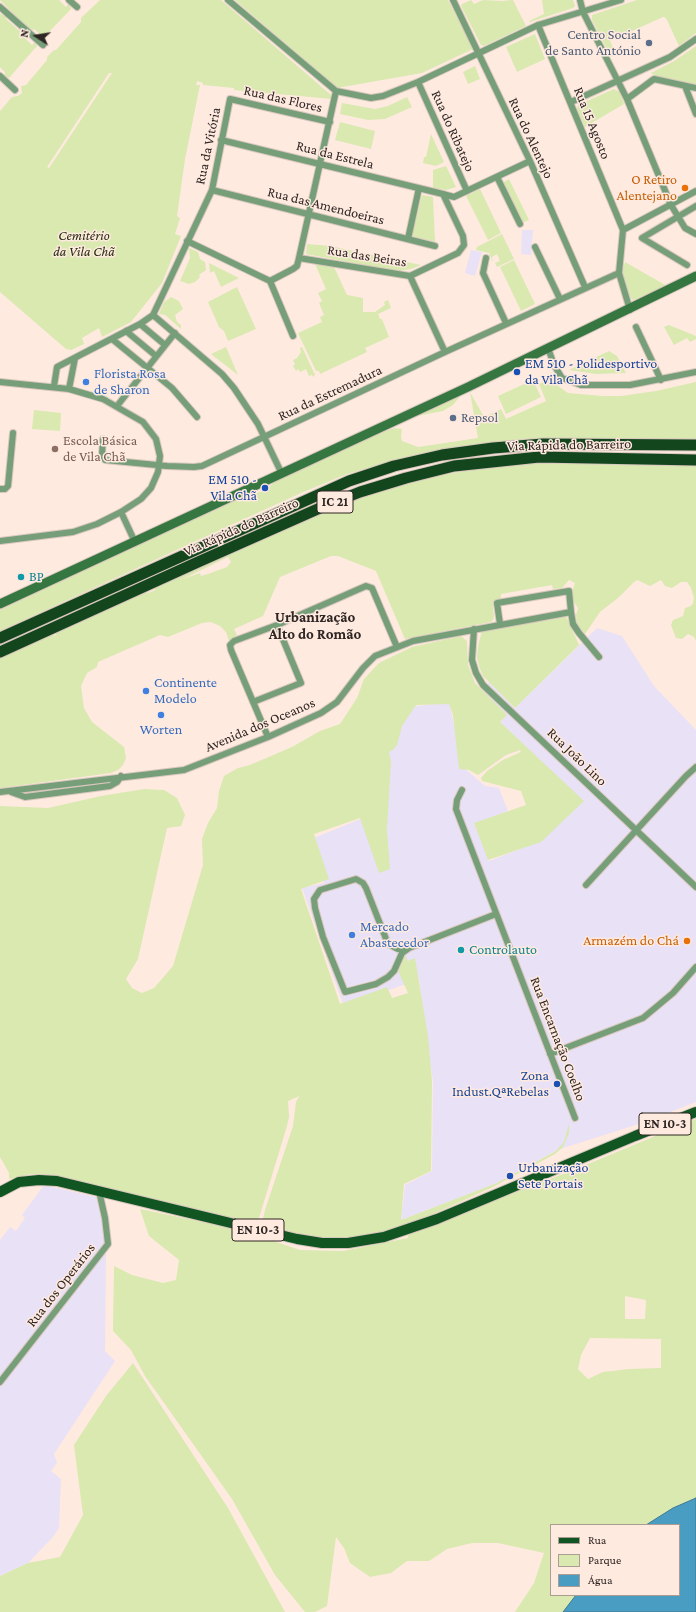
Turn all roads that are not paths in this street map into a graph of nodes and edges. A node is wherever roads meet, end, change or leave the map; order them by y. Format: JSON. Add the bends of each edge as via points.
{"nodes":[{"id":1,"x":69,"y":0,"type":"edge"},
{"id":2,"x":228,"y":0,"type":"edge"},
{"id":3,"x":454,"y":0,"type":"edge"},
{"id":4,"x":580,"y":0,"type":"edge"},
{"id":5,"x":620,"y":0,"type":"edge"},
{"id":6,"x":77,"y":7,"type":"dead end"},
{"id":7,"x":0,"y":8,"type":"edge"},
{"id":8,"x":583,"y":12,"type":"junction"},
{"id":9,"x":538,"y":25,"type":"junction"},
{"id":10,"x":696,"y":39,"type":"edge"},
{"id":11,"x":43,"y":45,"type":"dead end"},
{"id":12,"x":478,"y":53,"type":"junction"},
{"id":13,"x":0,"y":76,"type":"edge"},
{"id":14,"x":619,"y":81,"type":"junction"},
{"id":15,"x":418,"y":82,"type":"junction"},
{"id":16,"x":685,"y":86,"type":"junction"},
{"id":17,"x":696,"y":88,"type":"edge"},
{"id":18,"x":15,"y":90,"type":"dead end"},
{"id":19,"x":336,"y":92,"type":"junction"},
{"id":20,"x":230,"y":99,"type":"joint"},
{"id":21,"x":627,"y":99,"type":"junction"},
{"id":22,"x":571,"y":102,"type":"junction"},
{"id":23,"x":696,"y":114,"type":"edge"},
{"id":24,"x":330,"y":122,"type":"junction"},
{"id":25,"x":221,"y":140,"type":"junction"},
{"id":26,"x":530,"y":162,"type":"junction"},
{"id":27,"x":320,"y":164,"type":"junction"},
{"id":28,"x":497,"y":177,"type":"junction"},
{"id":29,"x":419,"y":188,"type":"junction"},
{"id":30,"x":212,"y":190,"type":"junction"},
{"id":31,"x":467,"y":191,"type":"junction"},
{"id":32,"x":696,"y":191,"type":"edge"},
{"id":33,"x":443,"y":194,"type":"junction"},
{"id":34,"x":671,"y":205,"type":"junction"},
{"id":35,"x":696,"y":206,"type":"edge"},
{"id":36,"x":309,"y":214,"type":"junction"},
{"id":37,"x":677,"y":216,"type":"junction"},
{"id":38,"x":520,"y":224,"type":"dead end"},
{"id":39,"x":623,"y":230,"type":"junction"},
{"id":40,"x":696,"y":234,"type":"edge"},
{"id":41,"x":408,"y":239,"type":"junction"},
{"id":42,"x":188,"y":241,"type":"junction"},
{"id":43,"x":435,"y":246,"type":"dead end"},
{"id":44,"x":535,"y":247,"type":"dead end"},
{"id":45,"x":299,"y":258,"type":"junction"},
{"id":46,"x":486,"y":258,"type":"dead end"},
{"id":47,"x":687,"y":265,"type":"dead end"},
{"id":48,"x":618,"y":273,"type":"junction"},
{"id":49,"x":410,"y":276,"type":"junction"},
{"id":50,"x":696,"y":276,"type":"edge"},
{"id":51,"x":270,"y":281,"type":"junction"},
{"id":52,"x":585,"y":287,"type":"junction"},
{"id":53,"x":560,"y":299,"type":"junction"},
{"id":54,"x":630,"y":310,"type":"junction"},
{"id":55,"x":153,"y":315,"type":"junction"},
{"id":56,"x":506,"y":323,"type":"junction"},
{"id":57,"x":140,"y":324,"type":"junction"},
{"id":58,"x":636,"y":326,"type":"dead end"},
{"id":59,"x":126,"y":331,"type":"junction"},
{"id":60,"x":175,"y":333,"type":"junction"},
{"id":61,"x":293,"y":336,"type":"dead end"},
{"id":62,"x":112,"y":339,"type":"junction"},
{"id":63,"x":166,"y":345,"type":"junction"},
{"id":64,"x":548,"y":348,"type":"junction"},
{"id":65,"x":445,"y":352,"type":"junction"},
{"id":66,"x":156,"y":356,"type":"junction"},
{"id":67,"x":75,"y":358,"type":"junction"},
{"id":68,"x":147,"y":367,"type":"junction"},
{"id":69,"x":696,"y":372,"type":"edge"},
{"id":70,"x":660,"y":380,"type":"junction"},
{"id":71,"x":0,"y":382,"type":"edge"},
{"id":72,"x":54,"y":386,"type":"junction"},
{"id":73,"x":69,"y":389,"type":"junction"},
{"id":74,"x":117,"y":406,"type":"junction"},
{"id":75,"x":197,"y":417,"type":"dead end"},
{"id":76,"x":14,"y":433,"type":"dead end"},
{"id":77,"x":264,"y":437,"type":"junction"},
{"id":78,"x":103,"y":439,"type":"dead end"},
{"id":79,"x":696,"y":445,"type":"edge"},
{"id":80,"x":696,"y":460,"type":"edge"},
{"id":81,"x":160,"y":465,"type":"junction"},
{"id":82,"x":281,"y":472,"type":"junction"},
{"id":83,"x":0,"y":489,"type":"edge"},
{"id":84,"x":121,"y":512,"type":"junction"},
{"id":85,"x":134,"y":540,"type":"junction"},
{"id":86,"x":0,"y":541,"type":"edge"},
{"id":87,"x":0,"y":604,"type":"edge"},
{"id":88,"x":571,"y":612,"type":"junction"},
{"id":89,"x":500,"y":624,"type":"junction"},
{"id":90,"x":277,"y":625,"type":"junction"},
{"id":91,"x":474,"y":629,"type":"junction"},
{"id":92,"x":0,"y":638,"type":"edge"},
{"id":93,"x":397,"y":647,"type":"junction"},
{"id":94,"x":0,"y":652,"type":"edge"},
{"id":95,"x":599,"y":657,"type":"dead end"},
{"id":96,"x":253,"y":702,"type":"junction"},
{"id":97,"x":268,"y":737,"type":"junction"},
{"id":98,"x":696,"y":767,"type":"edge"},
{"id":99,"x":462,"y":790,"type":"dead end"},
{"id":100,"x":0,"y":792,"type":"edge"},
{"id":101,"x":637,"y":830,"type":"junction"},
{"id":102,"x":586,"y":885,"type":"dead end"},
{"id":103,"x":696,"y":887,"type":"edge"},
{"id":104,"x":496,"y":914,"type":"junction"},
{"id":105,"x":409,"y":948,"type":"junction"},
{"id":106,"x":696,"y":967,"type":"edge"},
{"id":107,"x":550,"y":1054,"type":"junction"},
{"id":108,"x":696,"y":1112,"type":"edge"},
{"id":109,"x":575,"y":1118,"type":"dead end"},
{"id":110,"x":100,"y":1191,"type":"junction"},
{"id":111,"x":0,"y":1192,"type":"edge"},
{"id":112,"x":0,"y":1382,"type":"edge"}],
"edges":[{"from":1,"to":6,"type":"street"},
{"from":2,"to":19,"type":"street"},
{"from":3,"to":12,"type":"street","name":"Rua do Alentejo"},
{"from":4,"to":8,"type":"street"},
{"from":5,"to":8,"type":"street"},
{"from":7,"to":11,"type":"street"},
{"from":8,"to":9,"type":"street"},
{"from":8,"to":14,"type":"street"},
{"from":9,"to":12,"type":"street"},
{"from":9,"to":22,"type":"street","name":"Rua 15 Agosto"},
{"from":10,"to":14,"type":"street","via":[[670,57]]},
{"from":12,"to":15,"type":"street"},
{"from":12,"to":26,"type":"street","name":"Rua do Alentejo"},
{"from":13,"to":18,"type":"street"},
{"from":14,"to":21,"type":"street"},
{"from":14,"to":22,"type":"street"},
{"from":15,"to":19,"type":"street","via":[[377,98]]},
{"from":15,"to":31,"type":"street","name":"Rua do Ribatejo"},
{"from":16,"to":17,"type":"street"},
{"from":16,"to":21,"type":"street","via":[[654,79]]},
{"from":16,"to":23,"type":"street"},
{"from":19,"to":24,"type":"street"},
{"from":20,"to":24,"type":"street","name":"Rua das Flores"},
{"from":20,"to":25,"type":"street","name":"Rua da Vitória"},
{"from":21,"to":34,"type":"street"},
{"from":22,"to":39,"type":"street","name":"Rua 15 Agosto"},
{"from":24,"to":27,"type":"street"},
{"from":25,"to":27,"type":"street","name":"Rua da Estrela"},
{"from":25,"to":30,"type":"street","name":"Rua da Vitória"},
{"from":26,"to":28,"type":"street"},
{"from":26,"to":52,"type":"street","name":"Rua do Alentejo"},
{"from":27,"to":29,"type":"street","name":"Rua da Estrela"},
{"from":27,"to":36,"type":"street"},
{"from":28,"to":31,"type":"street"},
{"from":28,"to":38,"type":"street"},
{"from":29,"to":33,"type":"street","name":"Rua da Estrela"},
{"from":29,"to":41,"type":"street"},
{"from":30,"to":36,"type":"street","name":"Rua das Amendoeiras"},
{"from":30,"to":42,"type":"street","name":"Rua da Vitória"},
{"from":31,"to":33,"type":"street","via":[[454,196]]},
{"from":32,"to":34,"type":"street"},
{"from":33,"to":49,"type":"street","name":"Rua das Beiras","via":[[463,236],[464,245],[458,253]]},
{"from":34,"to":37,"type":"street"},
{"from":34,"to":39,"type":"street"},
{"from":35,"to":37,"type":"street"},
{"from":36,"to":41,"type":"street","name":"Rua das Amendoeiras"},
{"from":36,"to":45,"type":"street"},
{"from":37,"to":40,"type":"street","via":[[685,228]]},
{"from":37,"to":47,"type":"street","via":[[642,238]]},
{"from":39,"to":48,"type":"street"},
{"from":41,"to":43,"type":"street","name":"Rua das Amendoeiras"},
{"from":42,"to":51,"type":"street"},
{"from":42,"to":55,"type":"street","name":"Rua da Vitória"},
{"from":44,"to":53,"type":"street"},
{"from":45,"to":49,"type":"street","name":"Rua das Beiras"},
{"from":45,"to":51,"type":"street","via":[[293,270]]},
{"from":46,"to":56,"type":"street","via":[[483,273]]},
{"from":48,"to":52,"type":"street","name":"Rua da Estremadura"},
{"from":48,"to":54,"type":"street"},
{"from":49,"to":65,"type":"street"},
{"from":50,"to":54,"type":"main road"},
{"from":51,"to":61,"type":"street"},
{"from":52,"to":53,"type":"street","name":"Rua da Estremadura"},
{"from":53,"to":56,"type":"street","name":"Rua da Estremadura"},
{"from":54,"to":64,"type":"main road"},
{"from":55,"to":57,"type":"street"},
{"from":55,"to":60,"type":"street"},
{"from":56,"to":65,"type":"street","name":"Rua da Estremadura"},
{"from":57,"to":59,"type":"street"},
{"from":57,"to":63,"type":"street"},
{"from":58,"to":70,"type":"street"},
{"from":59,"to":62,"type":"street"},
{"from":59,"to":66,"type":"street"},
{"from":60,"to":63,"type":"street"},
{"from":60,"to":77,"type":"street","via":[[222,374],[234,388],[247,405]]},
{"from":62,"to":67,"type":"street"},
{"from":62,"to":68,"type":"street"},
{"from":63,"to":66,"type":"street"},
{"from":64,"to":70,"type":"street","via":[[562,378],[581,385],[630,386]]},
{"from":64,"to":82,"type":"main road"},
{"from":65,"to":77,"type":"street","name":"Rua da Estremadura"},
{"from":66,"to":68,"type":"street"},
{"from":67,"to":72,"type":"street","via":[[58,367]]},
{"from":67,"to":73,"type":"street"},
{"from":68,"to":74,"type":"street"},
{"from":68,"to":75,"type":"street","via":[[172,388]]},
{"from":69,"to":70,"type":"street"},
{"from":71,"to":72,"type":"street"},
{"from":72,"to":73,"type":"street"},
{"from":73,"to":74,"type":"street"},
{"from":74,"to":81,"type":"street","via":[[144,422],[151,430],[159,448]]},
{"from":76,"to":83,"type":"street","via":[[8,486]]},
{"from":77,"to":81,"type":"street","name":"Rua da Estremadura","via":[[202,466]]},
{"from":77,"to":82,"type":"street"},
{"from":78,"to":81,"type":"street","name":"Rua da Estremadura","via":[[102,455],[105,460]]},
{"from":79,"to":92,"type":"highway","name":"Via Rápida do Barreiro","number":"IC 21","via":[[543,444],[442,455],[394,466],[348,481]]},
{"from":80,"to":94,"type":"highway","name":"Via Rápida do Barreiro","number":"IC 21","via":[[539,457],[454,466],[406,478],[320,508]]},
{"from":81,"to":84,"type":"street","via":[[151,488],[141,499]]},
{"from":82,"to":85,"type":"main road"},
{"from":84,"to":85,"type":"street"},
{"from":84,"to":86,"type":"street","via":[[73,532]]},
{"from":85,"to":87,"type":"main road"},
{"from":88,"to":89,"type":"street","name":"Avenida dos Oceanos"},
{"from":88,"to":89,"type":"street","via":[[569,591],[497,603]]},
{"from":88,"to":95,"type":"street","via":[[578,633]]},
{"from":89,"to":91,"type":"street","name":"Avenida dos Oceanos"},
{"from":90,"to":93,"type":"street","via":[[369,586]]},
{"from":90,"to":96,"type":"street","via":[[234,641],[230,645]]},
{"from":90,"to":96,"type":"street","via":[[301,683]]},
{"from":91,"to":93,"type":"street","name":"Avenida dos Oceanos","via":[[413,641]]},
{"from":91,"to":101,"type":"street","name":"Rua João Lino","via":[[472,660],[483,685]]},
{"from":93,"to":97,"type":"street","name":"Avenida dos Oceanos","via":[[375,656],[362,668],[337,702],[322,713]]},
{"from":96,"to":97,"type":"street"},
{"from":97,"to":100,"type":"street","name":"Avenida dos Oceanos","via":[[184,770],[121,776],[117,782],[102,787],[25,796],[7,791]]},
{"from":98,"to":101,"type":"street"},
{"from":99,"to":104,"type":"street","name":"Rua Encarnação Coelho","via":[[456,809]]},
{"from":101,"to":102,"type":"street"},
{"from":101,"to":103,"type":"street","name":"Rua João Lino"},
{"from":104,"to":105,"type":"street"},
{"from":104,"to":107,"type":"street","name":"Rua Encarnação Coelho"},
{"from":105,"to":105,"type":"street","via":[[398,949],[388,944],[363,882],[356,879],[320,890],[314,899],[324,937],[345,992],[376,984],[388,977],[394,971],[402,953]]},
{"from":106,"to":107,"type":"street","via":[[673,993],[643,1018]]},
{"from":107,"to":109,"type":"street","name":"Rua Encarnação Coelho"},
{"from":108,"to":110,"type":"main road","number":"EN 10-3","via":[[437,1219],[384,1237],[348,1243],[322,1243],[297,1239]]},
{"from":110,"to":111,"type":"main road","number":"EN 10-3","via":[[57,1181],[38,1180],[19,1182]]},
{"from":110,"to":112,"type":"street","name":"Rua dos Operários","via":[[108,1244]]}]}
